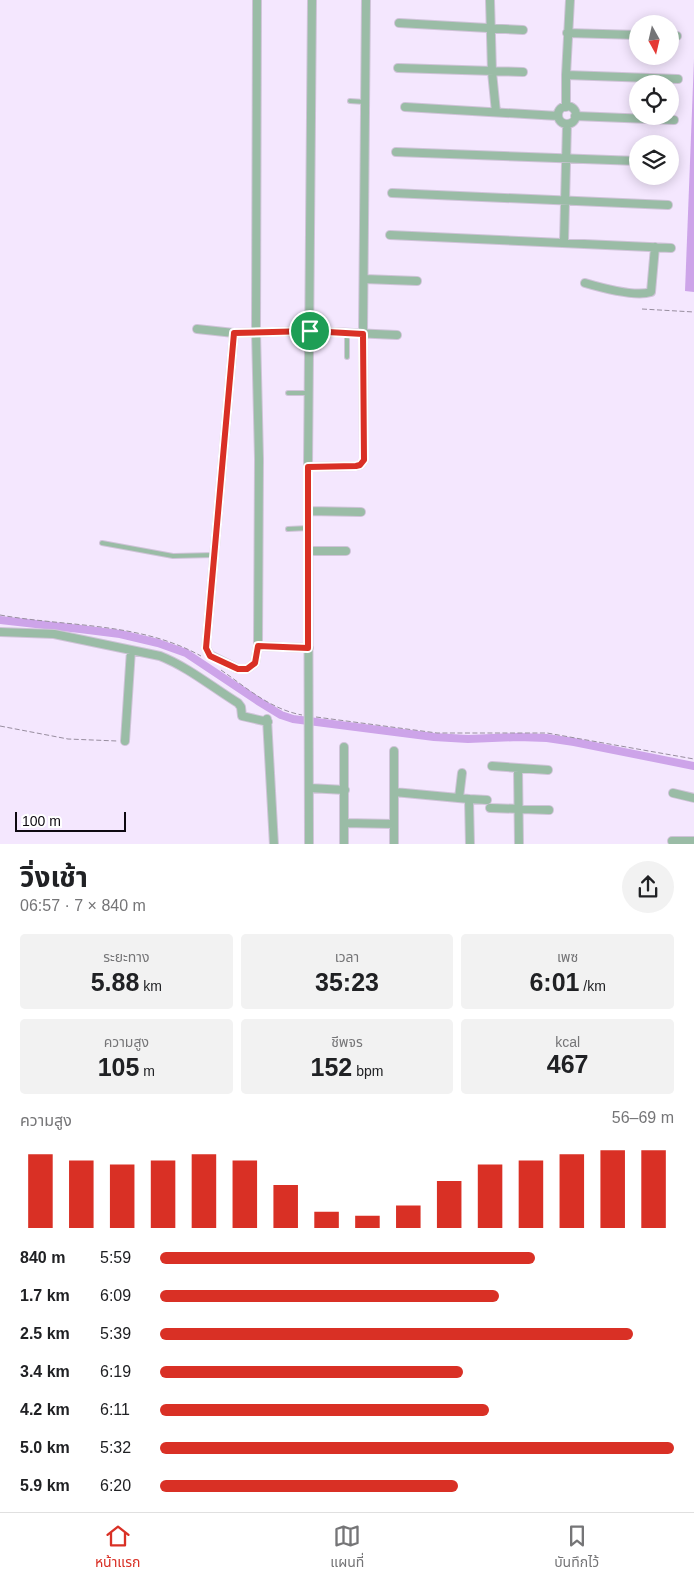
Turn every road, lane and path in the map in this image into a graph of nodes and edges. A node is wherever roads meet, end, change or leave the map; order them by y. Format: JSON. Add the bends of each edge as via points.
{"nodes":[{"id":1,"x":257,"y":0,"type":"edge"},
{"id":2,"x":312,"y":0,"type":"edge"},
{"id":3,"x":366,"y":0,"type":"edge"},
{"id":4,"x":490,"y":0,"type":"edge"},
{"id":5,"x":570,"y":0,"type":"edge"},
{"id":6,"x":398,"y":23,"type":"dead end"},
{"id":7,"x":490,"y":28,"type":"junction"},
{"id":8,"x":523,"y":30,"type":"dead end"},
{"id":9,"x":568,"y":32,"type":"junction"},
{"id":10,"x":629,"y":35,"type":"edge"},
{"id":11,"x":398,"y":68,"type":"dead end"},
{"id":12,"x":492,"y":72,"type":"junction"},
{"id":13,"x":523,"y":72,"type":"dead end"},
{"id":14,"x":566,"y":75,"type":"junction"},
{"id":15,"x":629,"y":77,"type":"edge"},
{"id":16,"x":350,"y":101,"type":"dead end"},
{"id":17,"x":365,"y":102,"type":"junction"},
{"id":18,"x":566,"y":106,"type":"junction"},
{"id":19,"x":405,"y":108,"type":"dead end"},
{"id":20,"x":496,"y":112,"type":"junction"},
{"id":21,"x":558,"y":116,"type":"junction"},
{"id":22,"x":576,"y":116,"type":"junction"},
{"id":23,"x":629,"y":118,"type":"edge"},
{"id":24,"x":567,"y":124,"type":"junction"},
{"id":25,"x":396,"y":152,"type":"dead end"},
{"id":26,"x":566,"y":158,"type":"junction"},
{"id":27,"x":629,"y":161,"type":"edge"},
{"id":28,"x":392,"y":193,"type":"dead end"},
{"id":29,"x":565,"y":202,"type":"junction"},
{"id":30,"x":668,"y":205,"type":"dead end"},
{"id":31,"x":390,"y":235,"type":"dead end"},
{"id":32,"x":564,"y":242,"type":"junction"},
{"id":33,"x":655,"y":247,"type":"junction"},
{"id":34,"x":671,"y":248,"type":"dead end"},
{"id":35,"x":364,"y":279,"type":"junction"},
{"id":36,"x":418,"y":281,"type":"dead end"},
{"id":37,"x":586,"y":283,"type":"dead end"},
{"id":38,"x":642,"y":309,"type":"dead end"},
{"id":39,"x":694,"y":312,"type":"edge"},
{"id":40,"x":197,"y":329,"type":"dead end"},
{"id":41,"x":310,"y":331,"type":"junction"},
{"id":42,"x":256,"y":332,"type":"junction"},
{"id":43,"x":234,"y":333,"type":"junction"},
{"id":44,"x":347,"y":334,"type":"junction"},
{"id":45,"x":363,"y":334,"type":"junction"},
{"id":46,"x":397,"y":335,"type":"dead end"},
{"id":47,"x":347,"y":357,"type":"dead end"},
{"id":48,"x":288,"y":393,"type":"dead end"},
{"id":49,"x":309,"y":393,"type":"junction"},
{"id":50,"x":308,"y":467,"type":"junction"},
{"id":51,"x":308,"y":510,"type":"junction"},
{"id":52,"x":360,"y":512,"type":"dead end"},
{"id":53,"x":308,"y":528,"type":"junction"},
{"id":54,"x":288,"y":529,"type":"dead end"},
{"id":55,"x":102,"y":543,"type":"dead end"},
{"id":56,"x":308,"y":551,"type":"junction"},
{"id":57,"x":346,"y":551,"type":"dead end"},
{"id":58,"x":214,"y":555,"type":"junction"},
{"id":59,"x":0,"y":615,"type":"edge"},
{"id":60,"x":0,"y":632,"type":"edge"},
{"id":61,"x":258,"y":646,"type":"junction"},
{"id":62,"x":308,"y":648,"type":"junction"},
{"id":63,"x":131,"y":650,"type":"junction"},
{"id":64,"x":204,"y":658,"type":"dead end"},
{"id":65,"x":220,"y":669,"type":"dead end"},
{"id":66,"x":308,"y":718,"type":"junction"},
{"id":67,"x":0,"y":726,"type":"edge"},
{"id":68,"x":125,"y":741,"type":"joint"},
{"id":69,"x":344,"y":747,"type":"dead end"},
{"id":70,"x":394,"y":750,"type":"dead end"},
{"id":71,"x":694,"y":759,"type":"edge"},
{"id":72,"x":492,"y":766,"type":"dead end"},
{"id":73,"x":518,"y":769,"type":"junction"},
{"id":74,"x":548,"y":770,"type":"dead end"},
{"id":75,"x":462,"y":773,"type":"dead end"},
{"id":76,"x":309,"y":788,"type":"junction"},
{"id":77,"x":344,"y":790,"type":"junction"},
{"id":78,"x":394,"y":792,"type":"junction"},
{"id":79,"x":673,"y":793,"type":"dead end"},
{"id":80,"x":459,"y":798,"type":"junction"},
{"id":81,"x":694,"y":798,"type":"edge"},
{"id":82,"x":469,"y":799,"type":"junction"},
{"id":83,"x":487,"y":800,"type":"dead end"},
{"id":84,"x":490,"y":808,"type":"dead end"},
{"id":85,"x":519,"y":809,"type":"junction"},
{"id":86,"x":549,"y":810,"type":"dead end"},
{"id":87,"x":344,"y":823,"type":"junction"},
{"id":88,"x":394,"y":824,"type":"junction"},
{"id":89,"x":672,"y":841,"type":"dead end"},
{"id":90,"x":694,"y":841,"type":"edge"},
{"id":91,"x":274,"y":844,"type":"edge"},
{"id":92,"x":310,"y":844,"type":"edge"},
{"id":93,"x":344,"y":844,"type":"edge"},
{"id":94,"x":394,"y":844,"type":"edge"},
{"id":95,"x":470,"y":844,"type":"edge"},
{"id":96,"x":520,"y":844,"type":"edge"}],
"edges":[{"from":1,"to":42,"type":"street"},
{"from":2,"to":41,"type":"street"},
{"from":3,"to":17,"type":"street"},
{"from":4,"to":7,"type":"street"},
{"from":5,"to":9,"type":"street"},
{"from":6,"to":7,"type":"street"},
{"from":7,"to":8,"type":"street"},
{"from":7,"to":12,"type":"street"},
{"from":9,"to":10,"type":"street"},
{"from":9,"to":14,"type":"street"},
{"from":11,"to":12,"type":"street"},
{"from":12,"to":13,"type":"street"},
{"from":12,"to":20,"type":"street"},
{"from":14,"to":15,"type":"street"},
{"from":14,"to":18,"type":"street"},
{"from":16,"to":17,"type":"lane"},
{"from":17,"to":35,"type":"street"},
{"from":18,"to":21,"type":"street"},
{"from":18,"to":22,"type":"street","via":[[572,108]]},
{"from":19,"to":20,"type":"street"},
{"from":20,"to":21,"type":"street"},
{"from":21,"to":24,"type":"street","via":[[560,122]]},
{"from":22,"to":23,"type":"street"},
{"from":22,"to":24,"type":"street"},
{"from":24,"to":26,"type":"street"},
{"from":25,"to":26,"type":"street"},
{"from":26,"to":27,"type":"street"},
{"from":26,"to":29,"type":"street"},
{"from":28,"to":29,"type":"street"},
{"from":29,"to":30,"type":"street"},
{"from":29,"to":32,"type":"street"},
{"from":31,"to":32,"type":"street"},
{"from":32,"to":33,"type":"street"},
{"from":33,"to":34,"type":"street"},
{"from":33,"to":37,"type":"street","via":[[651,292],[619,291]]},
{"from":35,"to":36,"type":"street"},
{"from":35,"to":45,"type":"street"},
{"from":38,"to":39,"type":"path"},
{"from":40,"to":43,"type":"street"},
{"from":41,"to":42,"type":"street"},
{"from":41,"to":44,"type":"street"},
{"from":41,"to":49,"type":"street"},
{"from":42,"to":43,"type":"street"},
{"from":42,"to":61,"type":"street"},
{"from":43,"to":58,"type":"street"},
{"from":44,"to":45,"type":"street"},
{"from":44,"to":47,"type":"lane"},
{"from":45,"to":46,"type":"street"},
{"from":45,"to":50,"type":"street","via":[[362,463],[356,466]]},
{"from":48,"to":49,"type":"lane"},
{"from":49,"to":50,"type":"street"},
{"from":50,"to":51,"type":"street"},
{"from":51,"to":52,"type":"street"},
{"from":51,"to":53,"type":"street"},
{"from":53,"to":54,"type":"lane"},
{"from":53,"to":56,"type":"street"},
{"from":55,"to":58,"type":"lane","via":[[173,556]]},
{"from":56,"to":57,"type":"street"},
{"from":56,"to":62,"type":"street"},
{"from":58,"to":61,"type":"street","via":[[207,652],[238,669],[247,669],[255,663]]},
{"from":59,"to":64,"type":"path","via":[[127,631],[162,639]]},
{"from":60,"to":63,"type":"street","via":[[54,634]]},
{"from":61,"to":62,"type":"street"},
{"from":62,"to":66,"type":"street"},
{"from":63,"to":68,"type":"street"},
{"from":63,"to":91,"type":"street","via":[[172,660],[238,702],[242,716],[268,720]]},
{"from":65,"to":66,"type":"path","via":[[272,706]]},
{"from":66,"to":71,"type":"path","via":[[437,733],[547,733]]},
{"from":66,"to":76,"type":"street"},
{"from":67,"to":68,"type":"path","via":[[68,739]]},
{"from":69,"to":77,"type":"street"},
{"from":70,"to":78,"type":"street"},
{"from":72,"to":73,"type":"street"},
{"from":73,"to":74,"type":"street"},
{"from":73,"to":85,"type":"street"},
{"from":75,"to":80,"type":"street"},
{"from":76,"to":77,"type":"street"},
{"from":76,"to":92,"type":"street"},
{"from":77,"to":87,"type":"street"},
{"from":78,"to":80,"type":"street"},
{"from":78,"to":88,"type":"street"},
{"from":79,"to":81,"type":"street"},
{"from":80,"to":82,"type":"street"},
{"from":82,"to":83,"type":"street"},
{"from":82,"to":95,"type":"street"},
{"from":84,"to":85,"type":"street"},
{"from":85,"to":86,"type":"street"},
{"from":85,"to":96,"type":"street"},
{"from":87,"to":88,"type":"street"},
{"from":87,"to":93,"type":"street"},
{"from":88,"to":94,"type":"street"},
{"from":89,"to":90,"type":"street"}]}
